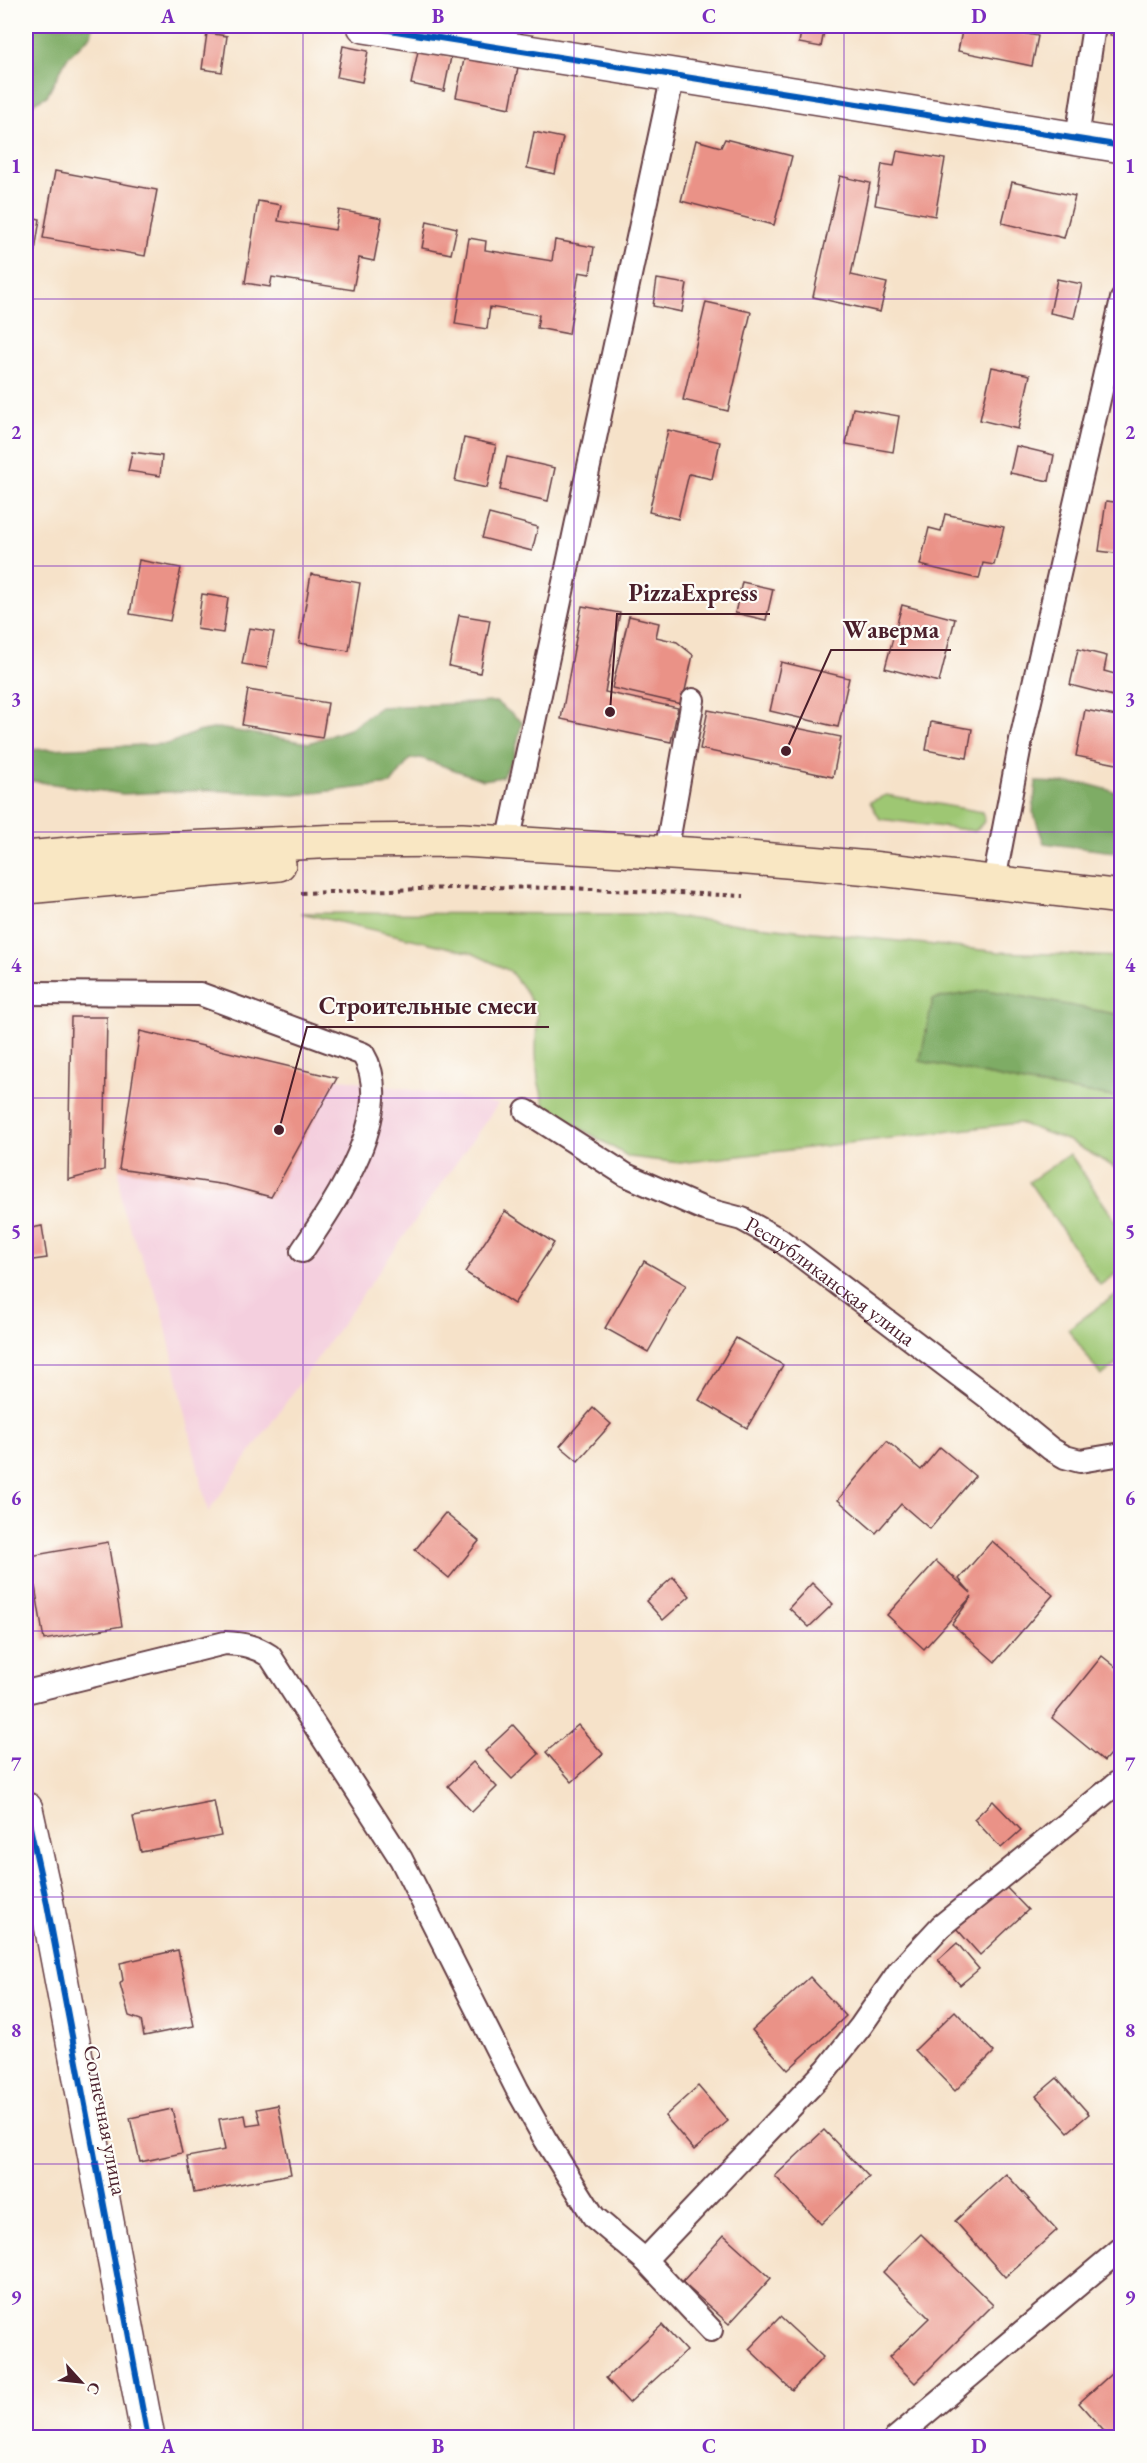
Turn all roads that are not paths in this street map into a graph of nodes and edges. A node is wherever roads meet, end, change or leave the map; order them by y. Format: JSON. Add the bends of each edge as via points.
{"nodes":[{"id":1,"x":364,"y":26,"type":"edge"},
{"id":2,"x":1094,"y":26,"type":"edge"},
{"id":3,"x":673,"y":75,"type":"junction"},
{"id":4,"x":1077,"y":138,"type":"junction"},
{"id":5,"x":1122,"y":146,"type":"edge"},
{"id":6,"x":1122,"y":299,"type":"edge"},
{"id":7,"x":693,"y":699,"type":"dead end"},
{"id":8,"x":505,"y":843,"type":"junction"},
{"id":9,"x":666,"y":853,"type":"junction"},
{"id":10,"x":26,"y":858,"type":"edge"},
{"id":11,"x":994,"y":881,"type":"junction"},
{"id":12,"x":26,"y":887,"type":"edge"},
{"id":13,"x":1122,"y":897,"type":"edge"},
{"id":14,"x":26,"y":993,"type":"edge"},
{"id":15,"x":526,"y":1111,"type":"dead end"},
{"id":16,"x":302,"y":1251,"type":"dead end"},
{"id":17,"x":1122,"y":1454,"type":"edge"},
{"id":18,"x":26,"y":1692,"type":"edge"},
{"id":19,"x":1122,"y":1779,"type":"edge"},
{"id":20,"x":26,"y":1809,"type":"edge"},
{"id":21,"x":1122,"y":2248,"type":"edge"},
{"id":22,"x":645,"y":2260,"type":"junction"},
{"id":23,"x":711,"y":2330,"type":"dead end"},
{"id":24,"x":148,"y":2438,"type":"edge"},
{"id":25,"x":896,"y":2438,"type":"edge"}],
"edges":[{"from":1,"to":3,"type":"street"},
{"from":2,"to":4,"type":"lane"},
{"from":3,"to":4,"type":"street"},
{"from":3,"to":8,"type":"lane"},
{"from":4,"to":5,"type":"street"},
{"from":6,"to":11,"type":"lane","via":[[1021,740]]},
{"from":7,"to":9,"type":"lane"},
{"from":8,"to":9,"type":"main road"},
{"from":8,"to":10,"type":"main road","via":[[341,840]]},
{"from":8,"to":12,"type":"main road"},
{"from":9,"to":11,"type":"main road"},
{"from":11,"to":13,"type":"main road"},
{"from":14,"to":16,"type":"lane","via":[[200,994],[363,1054],[374,1084],[368,1129],[330,1211]]},
{"from":15,"to":17,"type":"lane","name":"Республиканская улица","via":[[626,1175],[704,1209],[742,1219],[780,1240],[1051,1449],[1080,1461]]},
{"from":18,"to":22,"type":"lane","via":[[225,1643],[258,1648],[270,1656],[401,1858],[545,2139],[594,2217]]},
{"from":19,"to":22,"type":"lane","via":[[941,1926],[900,1970],[826,2068]]},
{"from":20,"to":24,"type":"street","name":"Солнечная улица"},
{"from":21,"to":25,"type":"lane"},
{"from":22,"to":23,"type":"lane"}]}
